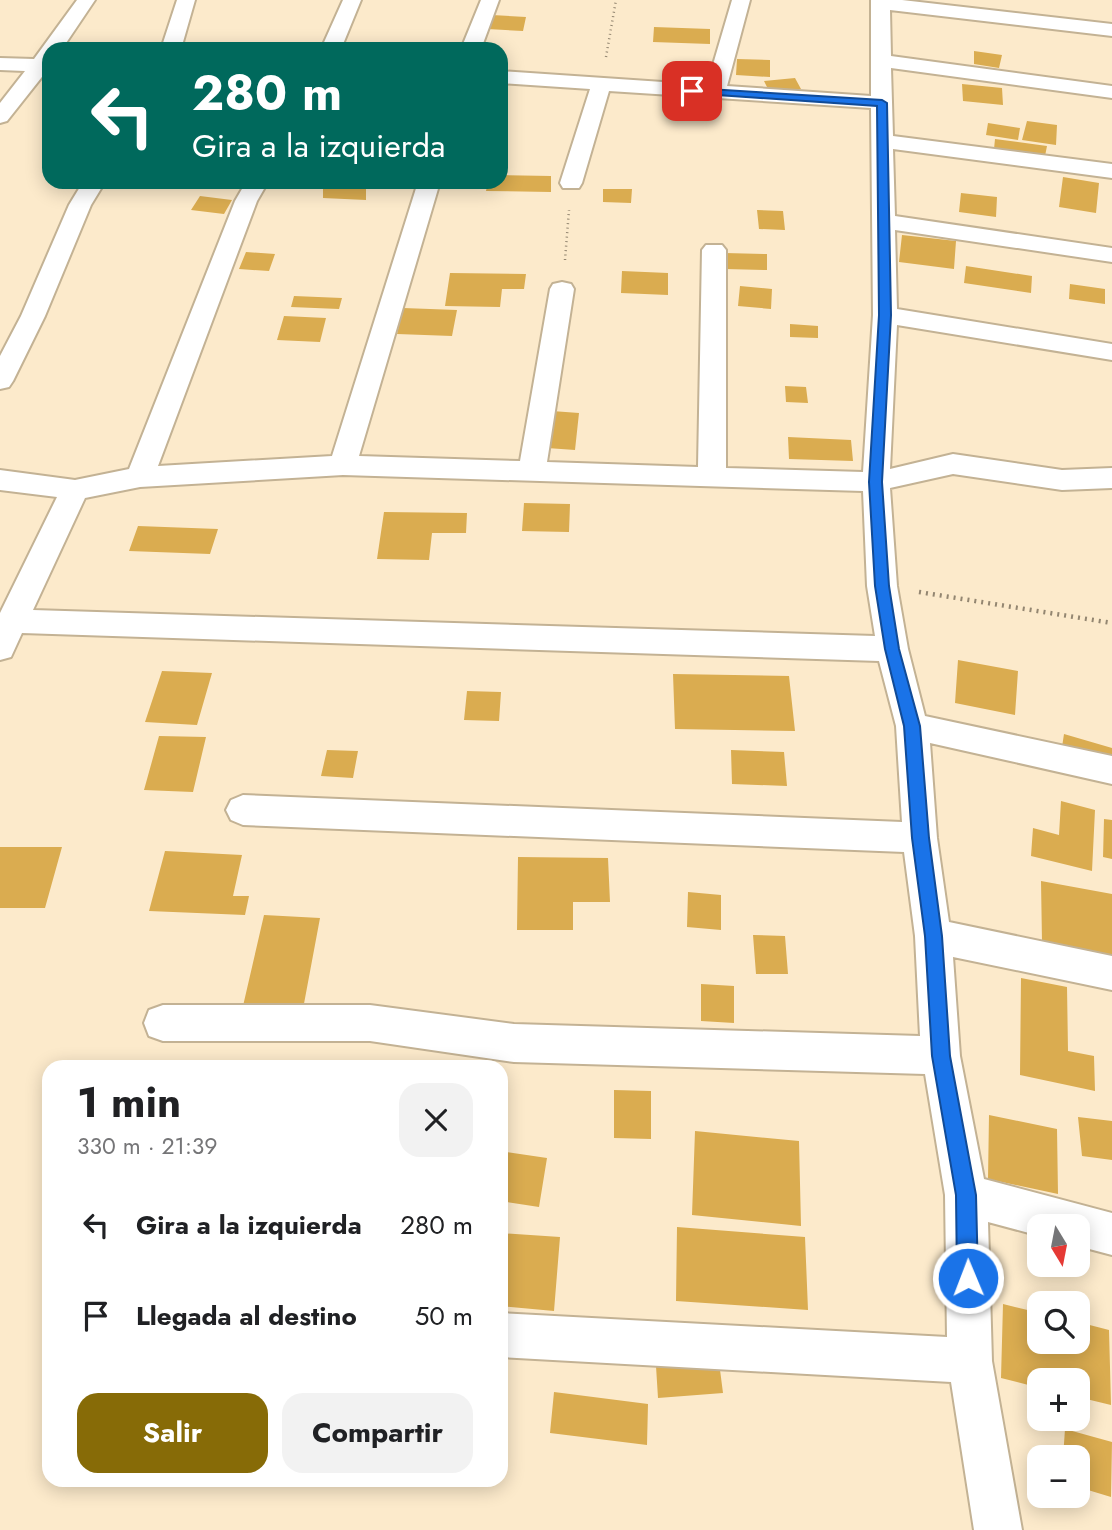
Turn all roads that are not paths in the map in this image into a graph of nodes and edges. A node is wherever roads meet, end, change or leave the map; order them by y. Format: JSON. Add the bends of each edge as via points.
{"nodes":[{"id":1,"x":86,"y":0,"type":"edge"},
{"id":2,"x":186,"y":0,"type":"edge"},
{"id":3,"x":352,"y":0,"type":"edge"},
{"id":4,"x":491,"y":0,"type":"edge"},
{"id":5,"x":741,"y":0,"type":"edge"},
{"id":6,"x":880,"y":1,"type":"edge"},
{"id":7,"x":1112,"y":30,"type":"edge"},
{"id":8,"x":57,"y":42,"type":"edge"},
{"id":9,"x":173,"y":42,"type":"edge"},
{"id":10,"x":334,"y":42,"type":"edge"},
{"id":11,"x":474,"y":42,"type":"edge"},
{"id":12,"x":42,"y":57,"type":"edge"},
{"id":13,"x":881,"y":61,"type":"junction"},
{"id":14,"x":42,"y":62,"type":"edge"},
{"id":15,"x":0,"y":64,"type":"edge"},
{"id":16,"x":508,"y":78,"type":"edge"},
{"id":17,"x":601,"y":85,"type":"junction"},
{"id":18,"x":715,"y":92,"type":"junction"},
{"id":19,"x":1112,"y":92,"type":"edge"},
{"id":20,"x":882,"y":103,"type":"junction"},
{"id":21,"x":0,"y":117,"type":"edge"},
{"id":22,"x":882,"y":141,"type":"junction"},
{"id":23,"x":1112,"y":171,"type":"edge"},
{"id":24,"x":571,"y":183,"type":"road end"},
{"id":25,"x":90,"y":189,"type":"edge"},
{"id":26,"x":253,"y":189,"type":"edge"},
{"id":27,"x":427,"y":189,"type":"edge"},
{"id":28,"x":884,"y":221,"type":"junction"},
{"id":29,"x":714,"y":250,"type":"dead end"},
{"id":30,"x":1112,"y":255,"type":"edge"},
{"id":31,"x":562,"y":289,"type":"road end"},
{"id":32,"x":885,"y":315,"type":"junction"},
{"id":33,"x":1112,"y":352,"type":"edge"},
{"id":34,"x":0,"y":381,"type":"edge"},
{"id":35,"x":343,"y":465,"type":"junction"},
{"id":36,"x":532,"y":470,"type":"junction"},
{"id":37,"x":712,"y":476,"type":"junction"},
{"id":38,"x":140,"y":477,"type":"junction"},
{"id":39,"x":1112,"y":478,"type":"edge"},
{"id":40,"x":0,"y":480,"type":"edge"},
{"id":41,"x":876,"y":482,"type":"junction"},
{"id":42,"x":75,"y":490,"type":"junction"},
{"id":43,"x":5,"y":635,"type":"edge"},
{"id":44,"x":892,"y":649,"type":"junction"},
{"id":45,"x":912,"y":726,"type":"junction"},
{"id":46,"x":1112,"y":770,"type":"edge"},
{"id":47,"x":243,"y":810,"type":"dead end"},
{"id":48,"x":920,"y":838,"type":"junction"},
{"id":49,"x":933,"y":936,"type":"junction"},
{"id":50,"x":1112,"y":972,"type":"edge"},
{"id":51,"x":163,"y":1023,"type":"dead end"},
{"id":52,"x":941,"y":1056,"type":"junction"},
{"id":53,"x":966,"y":1195,"type":"junction"},
{"id":54,"x":1112,"y":1234,"type":"edge"},
{"id":55,"x":508,"y":1335,"type":"edge"},
{"id":56,"x":970,"y":1362,"type":"junction"},
{"id":57,"x":998,"y":1530,"type":"edge"}],
"edges":[{"from":1,"to":8,"type":"street"},
{"from":2,"to":9,"type":"street"},
{"from":3,"to":10,"type":"street"},
{"from":4,"to":11,"type":"street"},
{"from":5,"to":18,"type":"street"},
{"from":6,"to":7,"type":"street"},
{"from":6,"to":13,"type":"street"},
{"from":12,"to":15,"type":"street"},
{"from":13,"to":19,"type":"street"},
{"from":13,"to":20,"type":"street"},
{"from":14,"to":21,"type":"street"},
{"from":16,"to":17,"type":"street"},
{"from":17,"to":18,"type":"street"},
{"from":17,"to":24,"type":"street"},
{"from":18,"to":20,"type":"street"},
{"from":20,"to":22,"type":"street"},
{"from":22,"to":23,"type":"street"},
{"from":22,"to":28,"type":"street"},
{"from":25,"to":34,"type":"street"},
{"from":26,"to":38,"type":"street"},
{"from":27,"to":35,"type":"street"},
{"from":28,"to":30,"type":"street"},
{"from":28,"to":32,"type":"street"},
{"from":29,"to":37,"type":"street"},
{"from":31,"to":36,"type":"street"},
{"from":32,"to":33,"type":"street"},
{"from":32,"to":41,"type":"street"},
{"from":35,"to":36,"type":"street"},
{"from":35,"to":38,"type":"street"},
{"from":36,"to":37,"type":"street"},
{"from":37,"to":41,"type":"street"},
{"from":38,"to":42,"type":"street"},
{"from":39,"to":41,"type":"street","via":[[1062,480],[953,464]]},
{"from":40,"to":42,"type":"street"},
{"from":41,"to":44,"type":"street","via":[[882,586]]},
{"from":42,"to":43,"type":"street"},
{"from":43,"to":44,"type":"street"},
{"from":44,"to":45,"type":"street"},
{"from":45,"to":46,"type":"street"},
{"from":45,"to":48,"type":"street"},
{"from":47,"to":48,"type":"street"},
{"from":48,"to":49,"type":"street"},
{"from":49,"to":50,"type":"street"},
{"from":49,"to":52,"type":"street"},
{"from":51,"to":52,"type":"street","via":[[370,1023],[514,1043]]},
{"from":52,"to":53,"type":"street"},
{"from":53,"to":54,"type":"street"},
{"from":53,"to":56,"type":"street"},
{"from":55,"to":56,"type":"street"},
{"from":56,"to":57,"type":"street"}]}
